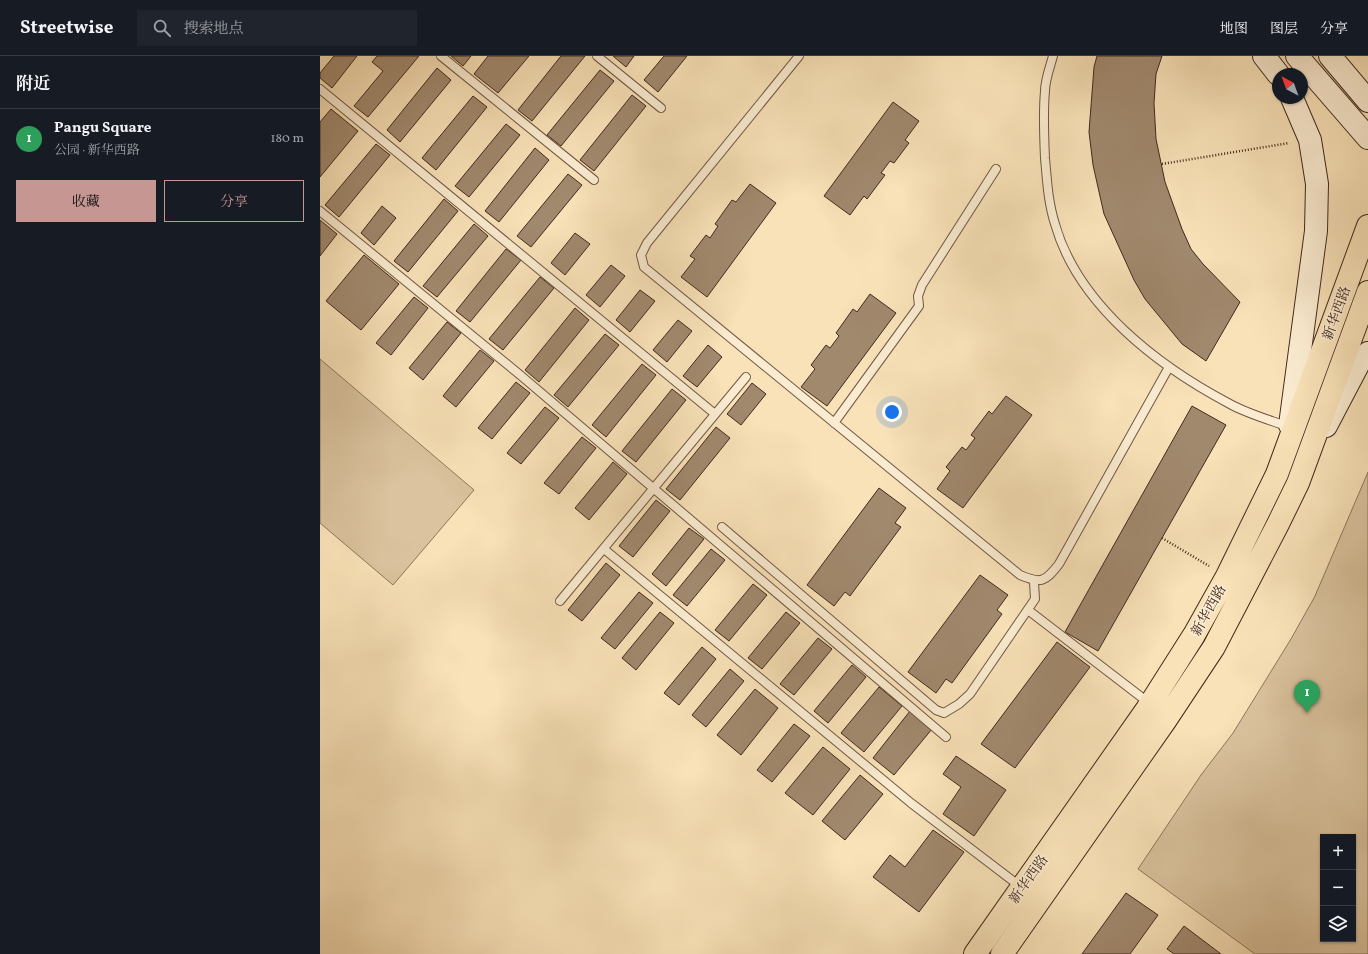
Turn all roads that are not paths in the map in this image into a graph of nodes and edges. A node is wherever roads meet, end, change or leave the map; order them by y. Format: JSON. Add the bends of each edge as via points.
{"nodes":[{"id":1,"x":441,"y":56,"type":"edge"},
{"id":2,"x":597,"y":56,"type":"edge"},
{"id":3,"x":799,"y":56,"type":"edge"},
{"id":4,"x":1053,"y":56,"type":"edge"},
{"id":5,"x":1264,"y":56,"type":"edge"},
{"id":6,"x":1297,"y":56,"type":"edge"},
{"id":7,"x":1330,"y":56,"type":"edge"},
{"id":8,"x":1273,"y":68,"type":"edge"},
{"id":9,"x":320,"y":89,"type":"edge"},
{"id":10,"x":1368,"y":101,"type":"edge"},
{"id":11,"x":1295,"y":104,"type":"edge"},
{"id":12,"x":661,"y":108,"type":"dead end"},
{"id":13,"x":1368,"y":138,"type":"edge"},
{"id":14,"x":996,"y":169,"type":"dead end"},
{"id":15,"x":594,"y":180,"type":"dead end"},
{"id":16,"x":320,"y":211,"type":"edge"},
{"id":17,"x":1368,"y":226,"type":"edge"},
{"id":18,"x":1368,"y":292,"type":"edge"},
{"id":19,"x":1368,"y":353,"type":"edge"},
{"id":20,"x":1169,"y":367,"type":"junction"},
{"id":21,"x":746,"y":376,"type":"dead end"},
{"id":22,"x":715,"y":414,"type":"junction"},
{"id":23,"x":834,"y":423,"type":"junction"},
{"id":24,"x":1288,"y":436,"type":"junction"},
{"id":25,"x":1298,"y":482,"type":"junction"},
{"id":26,"x":654,"y":488,"type":"junction"},
{"id":27,"x":722,"y":527,"type":"dead end"},
{"id":28,"x":604,"y":549,"type":"junction"},
{"id":29,"x":1034,"y":582,"type":"junction"},
{"id":30,"x":560,"y":601,"type":"dead end"},
{"id":31,"x":1028,"y":610,"type":"junction"},
{"id":32,"x":1150,"y":704,"type":"junction"},
{"id":33,"x":946,"y":737,"type":"dead end"},
{"id":34,"x":1022,"y":888,"type":"junction"},
{"id":35,"x":975,"y":954,"type":"edge"},
{"id":36,"x":1002,"y":954,"type":"edge"}],
"edges":[{"from":1,"to":15,"type":"lane"},
{"from":2,"to":12,"type":"lane"},
{"from":3,"to":23,"type":"lane","via":[[647,243],[642,255],[644,267]]},
{"from":4,"to":20,"type":"lane","via":[[1045,90],[1044,138],[1048,194],[1055,225],[1066,252],[1083,282],[1104,309],[1138,344]]},
{"from":5,"to":8,"type":"main road"},
{"from":6,"to":13,"type":"main road"},
{"from":7,"to":10,"type":"main road"},
{"from":9,"to":22,"type":"lane"},
{"from":11,"to":24,"type":"main road","via":[[1310,140],[1317,184],[1316,231]]},
{"from":14,"to":23,"type":"lane","via":[[922,285],[918,296],[919,306]]},
{"from":16,"to":26,"type":"lane"},
{"from":17,"to":24,"type":"main road","name":"新华西路"},
{"from":18,"to":25,"type":"main road","name":"新华西路"},
{"from":19,"to":25,"type":"main road","via":[[1359,363]]},
{"from":20,"to":24,"type":"lane"},
{"from":20,"to":29,"type":"lane","via":[[1059,564],[1044,580]]},
{"from":21,"to":22,"type":"lane"},
{"from":22,"to":26,"type":"lane"},
{"from":23,"to":29,"type":"lane","via":[[1020,575]]},
{"from":24,"to":32,"type":"main road","name":"新华西路","via":[[1271,487],[1227,576],[1194,636]]},
{"from":25,"to":36,"type":"main road","name":"新华西路","via":[[1214,647]]},
{"from":26,"to":28,"type":"lane"},
{"from":26,"to":33,"type":"lane"},
{"from":27,"to":31,"type":"lane","via":[[936,710],[944,713],[970,694]]},
{"from":28,"to":30,"type":"lane"},
{"from":28,"to":34,"type":"lane","via":[[911,803]]},
{"from":29,"to":31,"type":"lane","via":[[1035,599]]},
{"from":31,"to":32,"type":"lane"},
{"from":32,"to":34,"type":"main road","name":"新华西路"},
{"from":34,"to":35,"type":"main road","name":"新华西路"}]}
